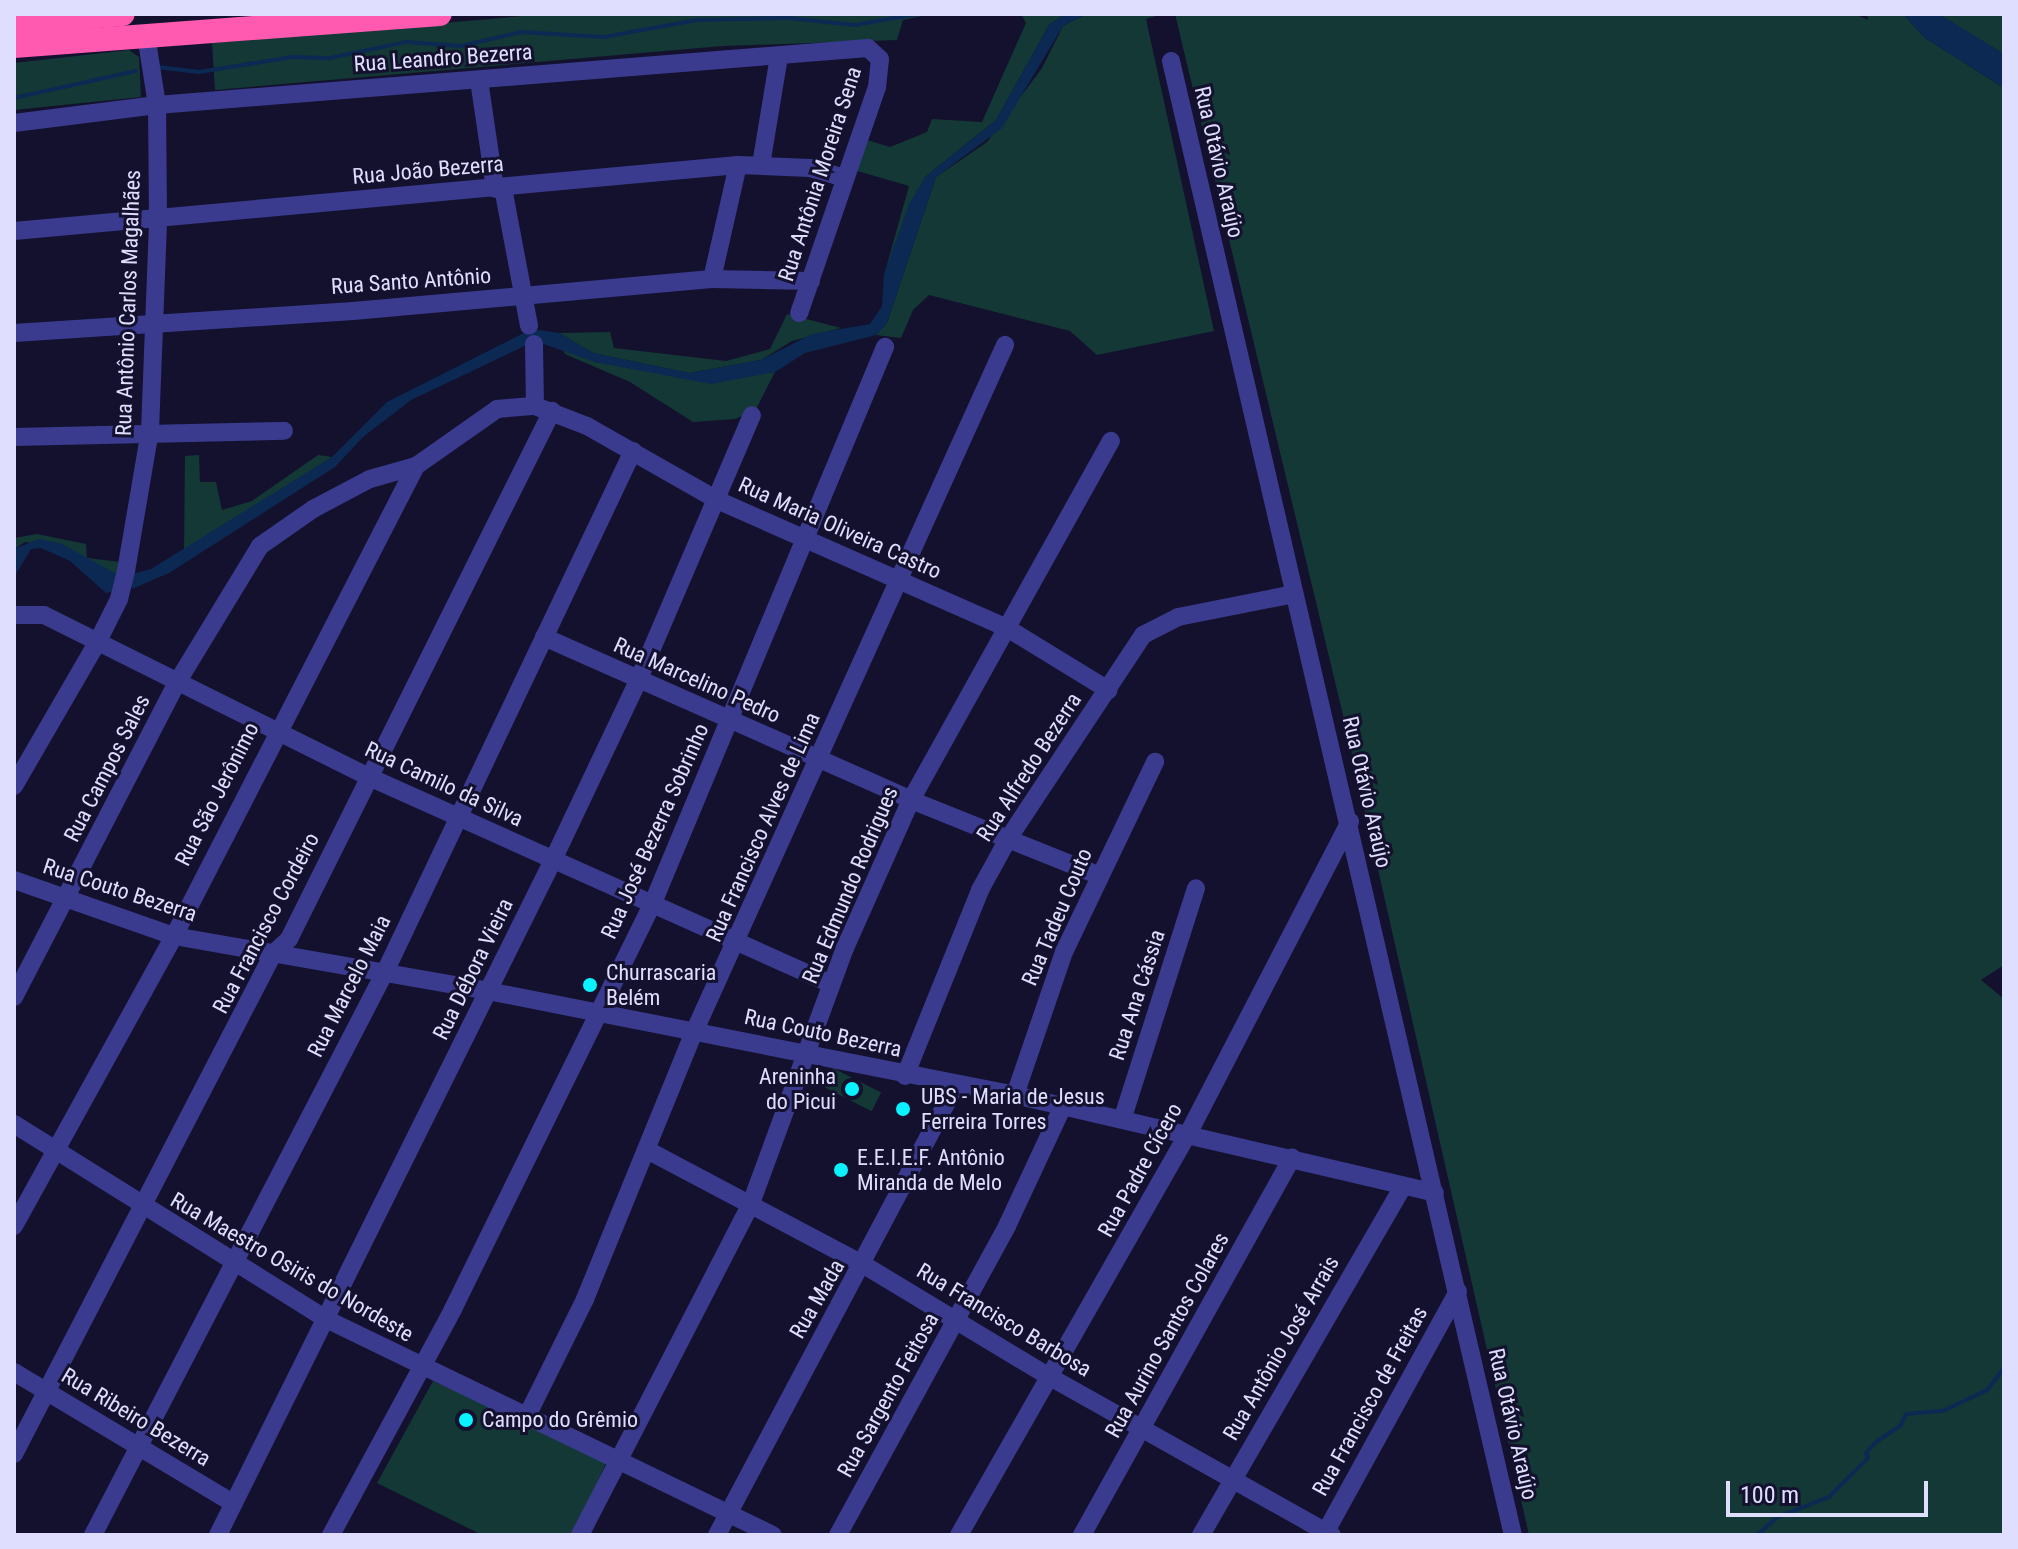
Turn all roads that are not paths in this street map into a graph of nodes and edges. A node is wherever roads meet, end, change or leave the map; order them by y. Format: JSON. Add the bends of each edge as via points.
{"nodes":[{"id":1,"x":123,"y":14,"type":"edge"},
{"id":2,"x":440,"y":14,"type":"edge"},
{"id":3,"x":14,"y":23,"type":"edge"},
{"id":4,"x":146,"y":35,"type":"junction"},
{"id":5,"x":14,"y":46,"type":"edge"},
{"id":6,"x":876,"y":51,"type":"joint"},
{"id":7,"x":779,"y":56,"type":"junction"},
{"id":8,"x":1171,"y":61,"type":"dead end"},
{"id":9,"x":479,"y":80,"type":"junction"},
{"id":10,"x":157,"y":105,"type":"junction"},
{"id":11,"x":14,"y":123,"type":"edge"},
{"id":12,"x":738,"y":165,"type":"junction"},
{"id":13,"x":761,"y":165,"type":"junction"},
{"id":14,"x":845,"y":178,"type":"junction"},
{"id":15,"x":499,"y":188,"type":"junction"},
{"id":16,"x":158,"y":218,"type":"junction"},
{"id":17,"x":14,"y":231,"type":"edge"},
{"id":18,"x":712,"y":279,"type":"junction"},
{"id":19,"x":811,"y":281,"type":"junction"},
{"id":20,"x":523,"y":296,"type":"junction"},
{"id":21,"x":799,"y":313,"type":"dead end"},
{"id":22,"x":153,"y":324,"type":"junction"},
{"id":23,"x":14,"y":333,"type":"edge"},
{"id":24,"x":1005,"y":345,"type":"dead end"},
{"id":25,"x":885,"y":347,"type":"dead end"},
{"id":26,"x":544,"y":408,"type":"junction"},
{"id":27,"x":752,"y":415,"type":"dead end"},
{"id":28,"x":150,"y":431,"type":"junction"},
{"id":29,"x":284,"y":431,"type":"dead end"},
{"id":30,"x":14,"y":437,"type":"edge"},
{"id":31,"x":1111,"y":441,"type":"dead end"},
{"id":32,"x":633,"y":451,"type":"junction"},
{"id":33,"x":416,"y":466,"type":"junction"},
{"id":34,"x":717,"y":500,"type":"junction"},
{"id":35,"x":807,"y":540,"type":"junction"},
{"id":36,"x":899,"y":580,"type":"junction"},
{"id":37,"x":1294,"y":594,"type":"junction"},
{"id":38,"x":14,"y":615,"type":"edge"},
{"id":39,"x":1007,"y":628,"type":"junction"},
{"id":40,"x":544,"y":637,"type":"junction"},
{"id":41,"x":97,"y":643,"type":"junction"},
{"id":42,"x":178,"y":681,"type":"junction"},
{"id":43,"x":638,"y":681,"type":"junction"},
{"id":44,"x":1108,"y":690,"type":"junction"},
{"id":45,"x":730,"y":722,"type":"junction"},
{"id":46,"x":277,"y":727,"type":"junction"},
{"id":47,"x":820,"y":760,"type":"junction"},
{"id":48,"x":1155,"y":762,"type":"dead end"},
{"id":49,"x":369,"y":777,"type":"junction"},
{"id":50,"x":14,"y":786,"type":"edge"},
{"id":51,"x":911,"y":800,"type":"junction"},
{"id":52,"x":458,"y":816,"type":"junction"},
{"id":53,"x":1350,"y":821,"type":"junction"},
{"id":54,"x":1008,"y":839,"type":"junction"},
{"id":55,"x":553,"y":860,"type":"junction"},
{"id":56,"x":1098,"y":875,"type":"junction"},
{"id":57,"x":14,"y":880,"type":"edge"},
{"id":58,"x":1196,"y":888,"type":"dead end"},
{"id":59,"x":67,"y":900,"type":"junction"},
{"id":60,"x":652,"y":905,"type":"junction"},
{"id":61,"x":174,"y":936,"type":"junction"},
{"id":62,"x":736,"y":943,"type":"junction"},
{"id":63,"x":273,"y":954,"type":"junction"},
{"id":64,"x":385,"y":972,"type":"junction"},
{"id":65,"x":831,"y":984,"type":"junction"},
{"id":66,"x":488,"y":991,"type":"junction"},
{"id":67,"x":14,"y":997,"type":"edge"},
{"id":68,"x":598,"y":1012,"type":"junction"},
{"id":69,"x":695,"y":1030,"type":"junction"},
{"id":70,"x":809,"y":1054,"type":"junction"},
{"id":71,"x":905,"y":1076,"type":"junction"},
{"id":72,"x":956,"y":1085,"type":"junction"},
{"id":73,"x":1015,"y":1095,"type":"junction"},
{"id":74,"x":1063,"y":1106,"type":"junction"},
{"id":75,"x":1123,"y":1117,"type":"junction"},
{"id":76,"x":14,"y":1124,"type":"edge"},
{"id":77,"x":1188,"y":1134,"type":"junction"},
{"id":78,"x":649,"y":1151,"type":"junction"},
{"id":79,"x":52,"y":1152,"type":"junction"},
{"id":80,"x":1292,"y":1158,"type":"junction"},
{"id":81,"x":1403,"y":1186,"type":"junction"},
{"id":82,"x":1435,"y":1193,"type":"junction"},
{"id":83,"x":750,"y":1206,"type":"junction"},
{"id":84,"x":145,"y":1210,"type":"junction"},
{"id":85,"x":14,"y":1226,"type":"edge"},
{"id":86,"x":234,"y":1264,"type":"junction"},
{"id":87,"x":864,"y":1265,"type":"junction"},
{"id":88,"x":1458,"y":1291,"type":"junction"},
{"id":89,"x":956,"y":1319,"type":"junction"},
{"id":90,"x":328,"y":1320,"type":"junction"},
{"id":91,"x":422,"y":1369,"type":"junction"},
{"id":92,"x":14,"y":1372,"type":"edge"},
{"id":93,"x":1050,"y":1377,"type":"junction"},
{"id":94,"x":47,"y":1391,"type":"junction"},
{"id":95,"x":527,"y":1416,"type":"junction"},
{"id":96,"x":1143,"y":1429,"type":"junction"},
{"id":97,"x":136,"y":1447,"type":"junction"},
{"id":98,"x":14,"y":1454,"type":"edge"},
{"id":99,"x":617,"y":1457,"type":"junction"},
{"id":100,"x":1232,"y":1479,"type":"junction"},
{"id":101,"x":233,"y":1503,"type":"junction"},
{"id":102,"x":727,"y":1513,"type":"junction"},
{"id":103,"x":1327,"y":1534,"type":"edge"},
{"id":104,"x":93,"y":1535,"type":"edge"},
{"id":105,"x":218,"y":1535,"type":"edge"},
{"id":106,"x":331,"y":1535,"type":"edge"},
{"id":107,"x":580,"y":1535,"type":"edge"},
{"id":108,"x":717,"y":1535,"type":"edge"},
{"id":109,"x":773,"y":1535,"type":"edge"},
{"id":110,"x":838,"y":1535,"type":"edge"},
{"id":111,"x":959,"y":1535,"type":"edge"},
{"id":112,"x":1082,"y":1535,"type":"edge"},
{"id":113,"x":1201,"y":1535,"type":"edge"},
{"id":114,"x":1513,"y":1535,"type":"edge"}],
"edges":[{"from":1,"to":3,"type":"highway"},
{"from":2,"to":4,"type":"highway"},
{"from":4,"to":5,"type":"highway"},
{"from":4,"to":10,"type":"street","name":"Rua Antônio Carlos Magalhães"},
{"from":6,"to":7,"type":"street","name":"Rua Leandro Bezerra"},
{"from":6,"to":14,"type":"street","name":"Rua Antônia Moreira Sena","via":[[877,87]]},
{"from":7,"to":9,"type":"street","name":"Rua Leandro Bezerra"},
{"from":7,"to":13,"type":"street"},
{"from":8,"to":37,"type":"street","name":"Rua Otávio Araújo"},
{"from":9,"to":10,"type":"street","name":"Rua Leandro Bezerra"},
{"from":9,"to":15,"type":"street"},
{"from":10,"to":11,"type":"street","name":"Rua Leandro Bezerra"},
{"from":10,"to":16,"type":"street","name":"Rua Antônio Carlos Magalhães"},
{"from":12,"to":13,"type":"street","name":"Rua João Bezerra"},
{"from":12,"to":15,"type":"street","name":"Rua João Bezerra"},
{"from":12,"to":18,"type":"street"},
{"from":13,"to":14,"type":"street","name":"Rua João Bezerra","via":[[810,168]]},
{"from":14,"to":19,"type":"street","name":"Rua Antônia Moreira Sena"},
{"from":15,"to":16,"type":"street","name":"Rua João Bezerra"},
{"from":15,"to":20,"type":"street"},
{"from":16,"to":17,"type":"street","name":"Rua João Bezerra"},
{"from":16,"to":22,"type":"street","name":"Rua Antônio Carlos Magalhães"},
{"from":18,"to":19,"type":"street","name":"Rua Santo Antônio"},
{"from":18,"to":20,"type":"street","name":"Rua Santo Antônio"},
{"from":19,"to":21,"type":"street","name":"Rua Antônia Moreira Sena"},
{"from":20,"to":22,"type":"street","name":"Rua Santo Antônio"},
{"from":20,"to":26,"type":"street"},
{"from":22,"to":23,"type":"street","name":"Rua Santo Antônio"},
{"from":22,"to":28,"type":"street","name":"Rua Antônio Carlos Magalhães"},
{"from":24,"to":36,"type":"street","name":"Rua Francisco Alves de Lima"},
{"from":25,"to":35,"type":"street","name":"Rua José Bezerra Sobrinho"},
{"from":26,"to":32,"type":"street","name":"Rua Maria Oliveira Castro"},
{"from":26,"to":33,"type":"street","via":[[509,404],[497,409]]},
{"from":26,"to":49,"type":"street","name":"Rua Francisco Cordeiro"},
{"from":27,"to":34,"type":"street","name":"Rua Débora Vieira"},
{"from":28,"to":29,"type":"street"},
{"from":28,"to":30,"type":"street"},
{"from":28,"to":41,"type":"street","name":"Rua Antônio Carlos Magalhães","via":[[126,571]]},
{"from":31,"to":39,"type":"street","name":"Rua Edmundo Rodrigues"},
{"from":32,"to":34,"type":"street","name":"Rua Maria Oliveira Castro"},
{"from":32,"to":40,"type":"street","name":"Rua Marcelo Maia"},
{"from":33,"to":42,"type":"street","name":"Rua Campos Sales","via":[[370,479],[279,530],[247,562]]},
{"from":33,"to":46,"type":"street","name":"Rua São Jerônimo"},
{"from":34,"to":35,"type":"street","name":"Rua Maria Oliveira Castro"},
{"from":34,"to":43,"type":"street","name":"Rua Débora Vieira"},
{"from":35,"to":36,"type":"street","name":"Rua Maria Oliveira Castro"},
{"from":35,"to":45,"type":"street","name":"Rua José Bezerra Sobrinho"},
{"from":36,"to":39,"type":"street","name":"Rua Maria Oliveira Castro"},
{"from":36,"to":47,"type":"street","name":"Rua Francisco Alves de Lima"},
{"from":37,"to":44,"type":"street","name":"Rua Alfredo Bezerra","via":[[1154,626]]},
{"from":37,"to":53,"type":"street","name":"Rua Otávio Araújo"},
{"from":38,"to":41,"type":"street","name":"Rua Camilo da Silva","via":[[44,615]]},
{"from":39,"to":44,"type":"street","name":"Rua Maria Oliveira Castro"},
{"from":39,"to":51,"type":"street","name":"Rua Edmundo Rodrigues"},
{"from":40,"to":43,"type":"street","name":"Rua Marcelino Pedro"},
{"from":40,"to":52,"type":"street","name":"Rua Marcelo Maia"},
{"from":41,"to":42,"type":"street","name":"Rua Camilo da Silva"},
{"from":41,"to":50,"type":"street","name":"Rua Antônio Carlos Magalhães"},
{"from":42,"to":46,"type":"street","name":"Rua Camilo da Silva"},
{"from":42,"to":59,"type":"street","name":"Rua Campos Sales"},
{"from":43,"to":45,"type":"street","name":"Rua Marcelino Pedro"},
{"from":43,"to":55,"type":"street","name":"Rua Débora Vieira"},
{"from":44,"to":54,"type":"street","name":"Rua Alfredo Bezerra"},
{"from":45,"to":47,"type":"street","name":"Rua Marcelino Pedro"},
{"from":45,"to":60,"type":"street","name":"Rua José Bezerra Sobrinho"},
{"from":46,"to":49,"type":"street","name":"Rua Camilo da Silva"},
{"from":46,"to":61,"type":"street","name":"Rua São Jerônimo"},
{"from":47,"to":51,"type":"street","name":"Rua Marcelino Pedro"},
{"from":47,"to":62,"type":"street","name":"Rua Francisco Alves de Lima"},
{"from":48,"to":56,"type":"street","name":"Rua Tadeu Couto"},
{"from":49,"to":52,"type":"street","name":"Rua Camilo da Silva"},
{"from":49,"to":63,"type":"street","name":"Rua Francisco Cordeiro","via":[[289,939]]},
{"from":51,"to":54,"type":"street","name":"Rua Marcelino Pedro"},
{"from":51,"to":65,"type":"street","name":"Rua Edmundo Rodrigues"},
{"from":52,"to":55,"type":"street","name":"Rua Camilo da Silva"},
{"from":52,"to":64,"type":"street","name":"Rua Marcelo Maia"},
{"from":53,"to":77,"type":"street","name":"Rua Padre Cícero"},
{"from":53,"to":82,"type":"street","name":"Rua Otávio Araújo"},
{"from":54,"to":56,"type":"street","name":"Rua Marcelino Pedro"},
{"from":54,"to":71,"type":"street","name":"Rua Alfredo Bezerra","via":[[959,938]]},
{"from":55,"to":60,"type":"street","name":"Rua Camilo da Silva"},
{"from":55,"to":66,"type":"street","name":"Rua Débora Vieira"},
{"from":56,"to":73,"type":"street","name":"Rua Tadeu Couto","via":[[1064,952]]},
{"from":57,"to":59,"type":"street","name":"Rua Couto Bezerra"},
{"from":58,"to":75,"type":"street","name":"Rua Ana Cássia"},
{"from":59,"to":61,"type":"street","name":"Rua Couto Bezerra"},
{"from":59,"to":67,"type":"street","name":"Rua Campos Sales"},
{"from":60,"to":62,"type":"street","name":"Rua Camilo da Silva"},
{"from":60,"to":68,"type":"street","name":"Rua José Bezerra Sobrinho"},
{"from":61,"to":63,"type":"street","name":"Rua Couto Bezerra"},
{"from":61,"to":79,"type":"street","name":"Rua São Jerônimo"},
{"from":62,"to":65,"type":"street","name":"Rua Camilo da Silva"},
{"from":62,"to":69,"type":"street","name":"Rua Francisco Alves de Lima"},
{"from":63,"to":64,"type":"street","name":"Rua Couto Bezerra"},
{"from":63,"to":84,"type":"street","name":"Rua Francisco Cordeiro"},
{"from":64,"to":66,"type":"street","name":"Rua Couto Bezerra"},
{"from":64,"to":86,"type":"street","name":"Rua Marcelo Maia"},
{"from":65,"to":70,"type":"street","name":"Rua Edmundo Rodrigues"},
{"from":66,"to":68,"type":"street","name":"Rua Couto Bezerra"},
{"from":66,"to":90,"type":"street","name":"Rua Débora Vieira"},
{"from":68,"to":69,"type":"street","name":"Rua Couto Bezerra"},
{"from":68,"to":91,"type":"street","name":"Rua José Bezerra Sobrinho"},
{"from":69,"to":70,"type":"street","name":"Rua Couto Bezerra"},
{"from":69,"to":78,"type":"street","name":"Rua Francisco Alves de Lima"},
{"from":70,"to":71,"type":"street","name":"Rua Couto Bezerra"},
{"from":70,"to":83,"type":"street","name":"Rua Edmundo Rodrigues"},
{"from":71,"to":72,"type":"street","name":"Rua Couto Bezerra"},
{"from":72,"to":73,"type":"street","name":"Rua Couto Bezerra"},
{"from":72,"to":87,"type":"street","name":"Rua Mada"},
{"from":73,"to":74,"type":"street","name":"Rua Couto Bezerra"},
{"from":74,"to":75,"type":"street","name":"Rua Couto Bezerra"},
{"from":74,"to":89,"type":"street","name":"Rua Sargento Feitosa"},
{"from":75,"to":77,"type":"street","name":"Rua Couto Bezerra"},
{"from":76,"to":79,"type":"street","name":"Rua Maestro Osiris do Nordeste"},
{"from":77,"to":80,"type":"street","name":"Rua Couto Bezerra"},
{"from":77,"to":93,"type":"street","name":"Rua Padre Cícero"},
{"from":78,"to":83,"type":"street","name":"Rua Francisco Barbosa"},
{"from":78,"to":95,"type":"street","name":"Rua Francisco Alves de Lima"},
{"from":79,"to":84,"type":"street","name":"Rua Maestro Osiris do Nordeste"},
{"from":79,"to":85,"type":"street","name":"Rua São Jerônimo"},
{"from":80,"to":81,"type":"street","name":"Rua Couto Bezerra"},
{"from":80,"to":96,"type":"street","name":"Rua Aurino Santos Colares"},
{"from":81,"to":82,"type":"street","name":"Rua Couto Bezerra"},
{"from":81,"to":100,"type":"street","name":"Rua Antônio José Arrais"},
{"from":82,"to":88,"type":"street","name":"Rua Otávio Araújo"},
{"from":83,"to":87,"type":"street","name":"Rua Francisco Barbosa"},
{"from":83,"to":99,"type":"street","name":"Rua Edmundo Rodrigues"},
{"from":84,"to":86,"type":"street","name":"Rua Maestro Osiris do Nordeste"},
{"from":84,"to":94,"type":"street","name":"Rua Francisco Cordeiro"},
{"from":86,"to":90,"type":"street","name":"Rua Maestro Osiris do Nordeste"},
{"from":86,"to":97,"type":"street","name":"Rua Marcelo Maia"},
{"from":87,"to":89,"type":"street","name":"Rua Francisco Barbosa"},
{"from":87,"to":102,"type":"street","name":"Rua Mada"},
{"from":88,"to":103,"type":"street","name":"Rua Francisco de Freitas"},
{"from":88,"to":114,"type":"street","name":"Rua Otávio Araújo"},
{"from":89,"to":93,"type":"street","name":"Rua Francisco Barbosa"},
{"from":89,"to":110,"type":"street","name":"Rua Sargento Feitosa"},
{"from":90,"to":91,"type":"street","name":"Rua Maestro Osiris do Nordeste"},
{"from":90,"to":101,"type":"street","name":"Rua Débora Vieira"},
{"from":91,"to":95,"type":"street","name":"Rua Maestro Osiris do Nordeste"},
{"from":91,"to":106,"type":"street","name":"Rua José Bezerra Sobrinho"},
{"from":92,"to":94,"type":"street","name":"Rua Ribeiro Bezerra"},
{"from":93,"to":96,"type":"street","name":"Rua Francisco Barbosa"},
{"from":93,"to":111,"type":"street","name":"Rua Padre Cícero"},
{"from":94,"to":97,"type":"street","name":"Rua Ribeiro Bezerra"},
{"from":94,"to":98,"type":"street","name":"Rua Francisco Cordeiro"},
{"from":95,"to":99,"type":"street","name":"Rua Maestro Osiris do Nordeste"},
{"from":96,"to":100,"type":"street","name":"Rua Francisco Barbosa"},
{"from":96,"to":112,"type":"street","name":"Rua Aurino Santos Colares"},
{"from":97,"to":101,"type":"street","name":"Rua Ribeiro Bezerra"},
{"from":97,"to":104,"type":"street","name":"Rua Marcelo Maia"},
{"from":99,"to":102,"type":"street","name":"Rua Maestro Osiris do Nordeste"},
{"from":99,"to":107,"type":"street","name":"Rua Edmundo Rodrigues"},
{"from":100,"to":103,"type":"street","name":"Rua Francisco Barbosa"},
{"from":100,"to":113,"type":"street","name":"Rua Antônio José Arrais"},
{"from":101,"to":105,"type":"street","name":"Rua Débora Vieira"},
{"from":102,"to":108,"type":"street","name":"Rua Mada"},
{"from":102,"to":109,"type":"street","name":"Rua Maestro Osiris do Nordeste"}]}
